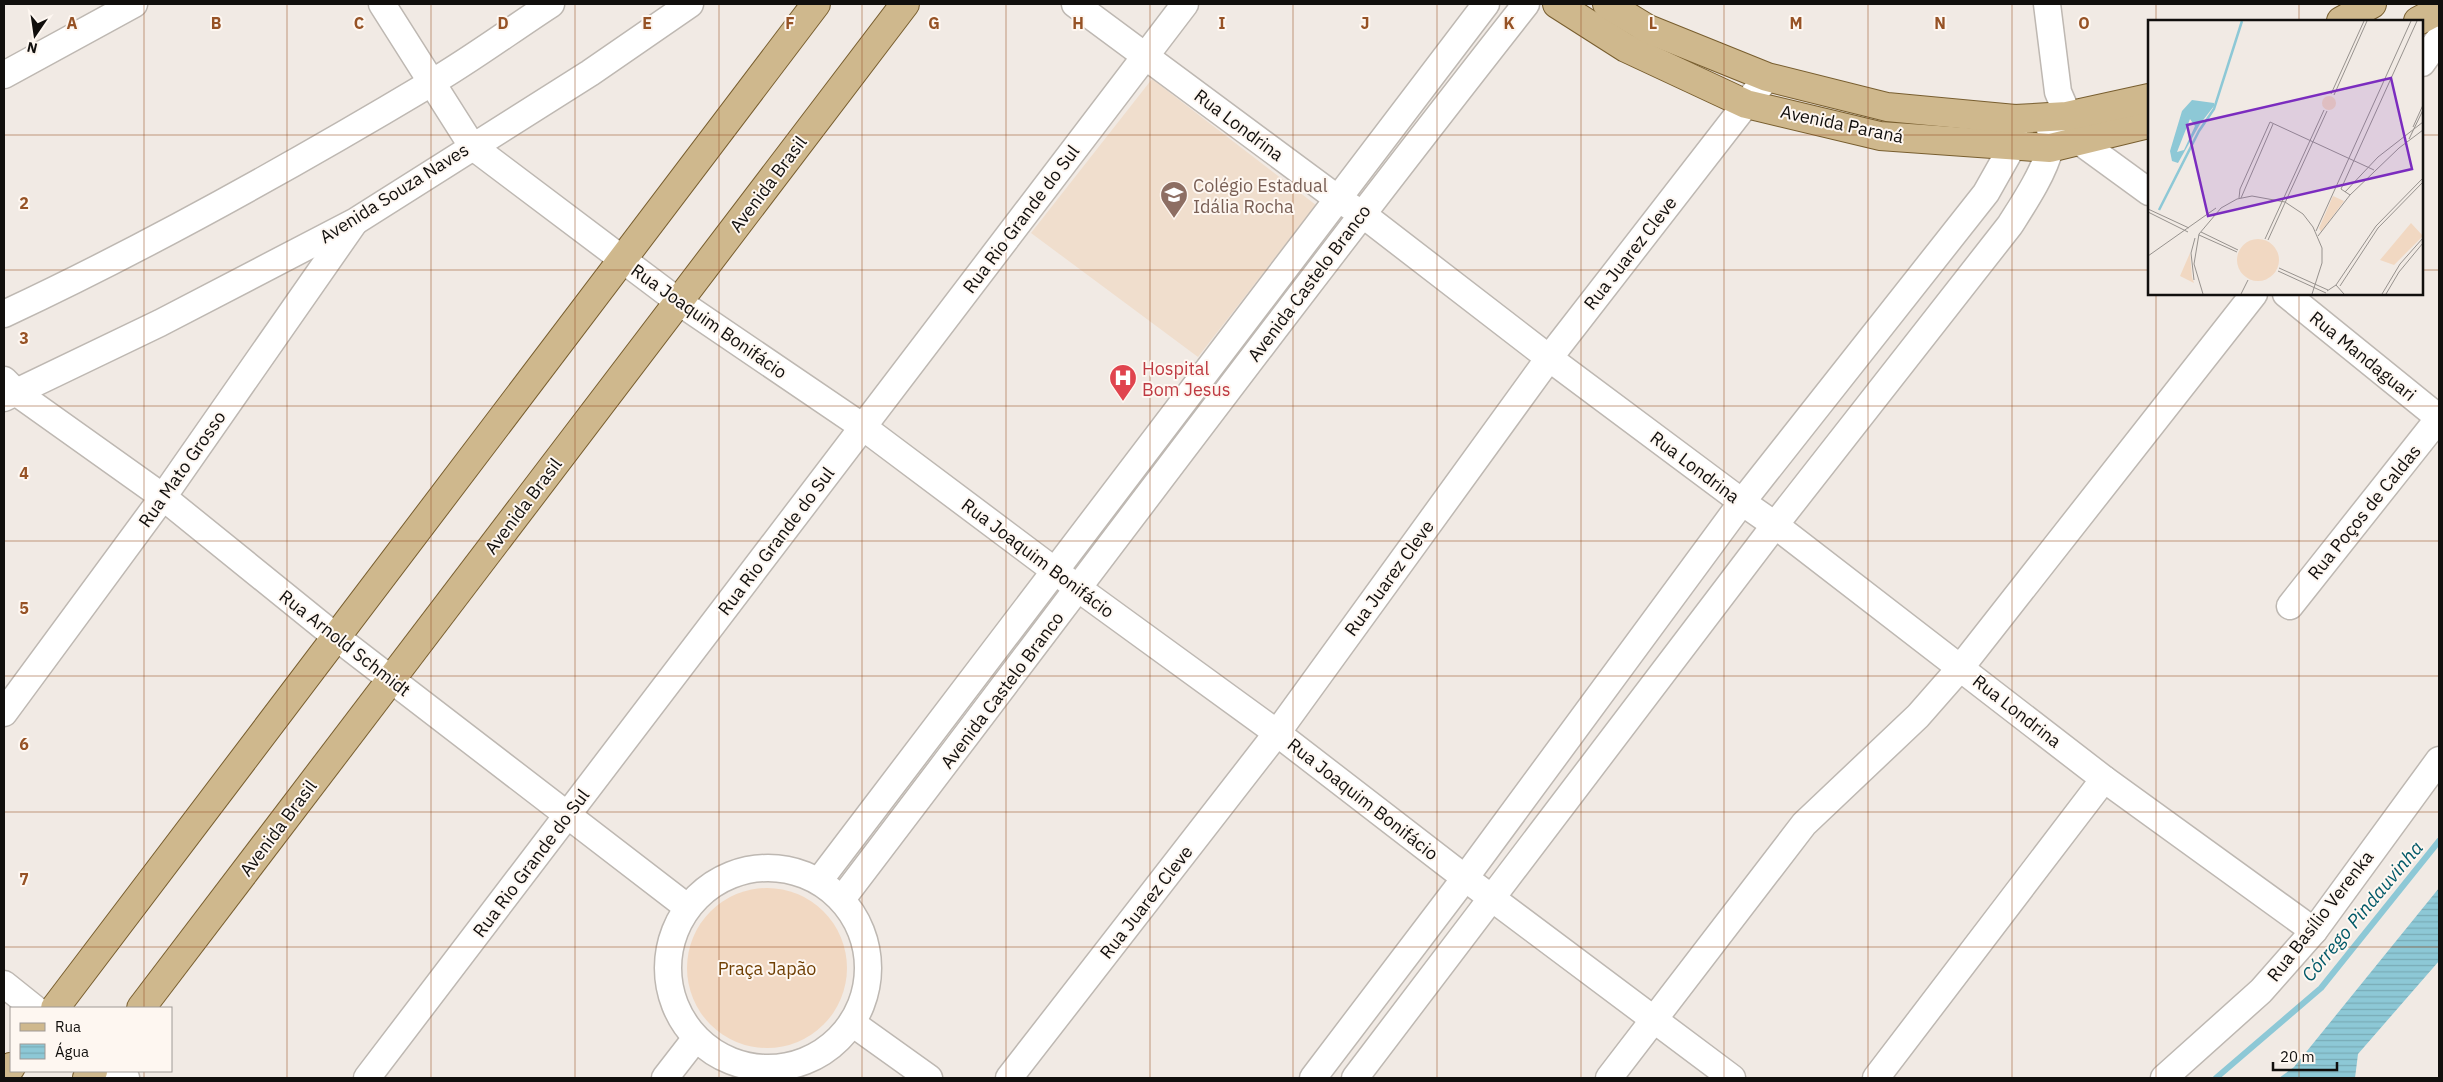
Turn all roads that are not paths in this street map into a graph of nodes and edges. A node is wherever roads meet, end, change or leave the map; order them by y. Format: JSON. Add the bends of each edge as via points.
{"nodes":[{"id":1,"x":134,"y":4,"type":"edge"},
{"id":2,"x":382,"y":4,"type":"edge"},
{"id":3,"x":551,"y":4,"type":"edge"},
{"id":4,"x":690,"y":4,"type":"edge"},
{"id":5,"x":816,"y":4,"type":"edge"},
{"id":6,"x":905,"y":4,"type":"edge"},
{"id":7,"x":1075,"y":4,"type":"edge"},
{"id":8,"x":1185,"y":4,"type":"edge"},
{"id":9,"x":1486,"y":4,"type":"edge"},
{"id":10,"x":1526,"y":4,"type":"edge"},
{"id":11,"x":1557,"y":4,"type":"edge"},
{"id":12,"x":1607,"y":4,"type":"edge"},
{"id":13,"x":2048,"y":4,"type":"edge"},
{"id":14,"x":2372,"y":4,"type":"edge"},
{"id":15,"x":2439,"y":10,"type":"edge"},
{"id":16,"x":2343,"y":20,"type":"edge"},
{"id":17,"x":2420,"y":20,"type":"edge"},
{"id":18,"x":2439,"y":39,"type":"edge"},
{"id":19,"x":1146,"y":55,"type":"junction"},
{"id":20,"x":2423,"y":62,"type":"edge"},
{"id":21,"x":4,"y":75,"type":"edge"},
{"id":22,"x":1767,"y":77,"type":"junction"},
{"id":23,"x":432,"y":83,"type":"junction"},
{"id":24,"x":2148,"y":98,"type":"edge"},
{"id":25,"x":1746,"y":104,"type":"junction"},
{"id":26,"x":2057,"y":116,"type":"junction"},
{"id":27,"x":2016,"y":119,"type":"junction"},
{"id":28,"x":2148,"y":124,"type":"edge"},
{"id":29,"x":2079,"y":142,"type":"junction"},
{"id":30,"x":472,"y":146,"type":"junction"},
{"id":31,"x":2012,"y":147,"type":"junction"},
{"id":32,"x":2050,"y":148,"type":"junction"},
{"id":33,"x":2148,"y":191,"type":"edge"},
{"id":34,"x":1338,"y":199,"type":"junction"},
{"id":35,"x":1361,"y":214,"type":"junction"},
{"id":36,"x":356,"y":221,"type":"junction"},
{"id":37,"x":621,"y":259,"type":"junction"},
{"id":38,"x":2253,"y":295,"type":"edge"},
{"id":39,"x":2287,"y":295,"type":"edge"},
{"id":40,"x":679,"y":302,"type":"junction"},
{"id":41,"x":4,"y":314,"type":"edge"},
{"id":42,"x":1549,"y":358,"type":"junction"},
{"id":43,"x":8,"y":390,"type":"edge"},
{"id":44,"x":2439,"y":418,"type":"edge"},
{"id":45,"x":863,"y":427,"type":"junction"},
{"id":46,"x":163,"y":497,"type":"junction"},
{"id":47,"x":1742,"y":502,"type":"junction"},
{"id":48,"x":1775,"y":525,"type":"junction"},
{"id":49,"x":1055,"y":571,"type":"junction"},
{"id":50,"x":1079,"y":589,"type":"junction"},
{"id":51,"x":2290,"y":606,"type":"dead end"},
{"id":52,"x":336,"y":637,"type":"junction"},
{"id":53,"x":1961,"y":667,"type":"junction"},
{"id":54,"x":391,"y":680,"type":"junction"},
{"id":55,"x":4,"y":712,"type":"edge"},
{"id":56,"x":1277,"y":733,"type":"junction"},
{"id":57,"x":2439,"y":760,"type":"edge"},
{"id":58,"x":2104,"y":778,"type":"junction"},
{"id":59,"x":568,"y":815,"type":"junction"},
{"id":60,"x":1465,"y":878,"type":"junction"},
{"id":61,"x":819,"y":881,"type":"junction"},
{"id":62,"x":1493,"y":898,"type":"junction"},
{"id":63,"x":842,"y":899,"type":"junction"},
{"id":64,"x":687,"y":907,"type":"junction"},
{"id":65,"x":2314,"y":930,"type":"junction"},
{"id":66,"x":4,"y":984,"type":"edge"},
{"id":67,"x":33,"y":1007,"type":"edge"},
{"id":68,"x":56,"y":1007,"type":"edge"},
{"id":69,"x":142,"y":1007,"type":"edge"},
{"id":70,"x":1655,"y":1020,"type":"junction"},
{"id":71,"x":852,"y":1023,"type":"junction"},
{"id":72,"x":696,"y":1038,"type":"junction"},
{"id":73,"x":720,"y":1069,"type":"edge"},
{"id":74,"x":367,"y":1078,"type":"edge"},
{"id":75,"x":665,"y":1078,"type":"edge"},
{"id":76,"x":929,"y":1078,"type":"edge"},
{"id":77,"x":1009,"y":1078,"type":"edge"},
{"id":78,"x":1313,"y":1078,"type":"edge"},
{"id":79,"x":1355,"y":1078,"type":"edge"},
{"id":80,"x":1610,"y":1078,"type":"edge"},
{"id":81,"x":1732,"y":1078,"type":"edge"},
{"id":82,"x":1876,"y":1078,"type":"edge"},
{"id":83,"x":2164,"y":1078,"type":"edge"}],
"edges":[{"from":1,"to":21,"type":"street"},
{"from":2,"to":23,"type":"street","name":"Rua Joaquim Bonifácio"},
{"from":3,"to":23,"type":"street"},
{"from":4,"to":30,"type":"street","name":"Avenida Souza Naves","via":[[590,73]]},
{"from":5,"to":37,"type":"main road"},
{"from":6,"to":40,"type":"main road","name":"Avenida Brasil"},
{"from":7,"to":19,"type":"street","name":"Rua Londrina"},
{"from":8,"to":19,"type":"street","name":"Rua Rio Grande do Sul"},
{"from":9,"to":34,"type":"street","name":"Avenida Castelo Branco"},
{"from":10,"to":35,"type":"street","name":"Avenida Castelo Branco"},
{"from":11,"to":25,"type":"main road","name":"Avenida Paraná","via":[[1626,48]]},
{"from":12,"to":22,"type":"main road","name":"Avenida Paraná","via":[[1648,29]]},
{"from":13,"to":26,"type":"street","via":[[2058,92]]},
{"from":14,"to":16,"type":"main road"},
{"from":15,"to":17,"type":"main road"},
{"from":18,"to":20,"type":"street"},
{"from":19,"to":34,"type":"street","name":"Rua Londrina"},
{"from":19,"to":45,"type":"street","name":"Rua Rio Grande do Sul"},
{"from":22,"to":25,"type":"street","name":"Rua Juarez Cleve"},
{"from":22,"to":27,"type":"main road","name":"Avenida Paraná","via":[[1887,107]]},
{"from":23,"to":30,"type":"street","name":"Rua Joaquim Bonifácio"},
{"from":23,"to":41,"type":"street","via":[[99,270]]},
{"from":24,"to":26,"type":"main road","name":"Avenida Paraná"},
{"from":25,"to":31,"type":"main road","name":"Avenida Paraná","via":[[1880,136]]},
{"from":25,"to":42,"type":"street","name":"Rua Juarez Cleve"},
{"from":26,"to":27,"type":"main road","name":"Avenida Paraná"},
{"from":26,"to":29,"type":"street"},
{"from":26,"to":32,"type":"street"},
{"from":27,"to":31,"type":"street"},
{"from":28,"to":29,"type":"main road","name":"Avenida Paraná"},
{"from":29,"to":32,"type":"main road","name":"Avenida Paraná"},
{"from":29,"to":33,"type":"street"},
{"from":30,"to":36,"type":"street","name":"Avenida Souza Naves"},
{"from":30,"to":37,"type":"street","name":"Rua Joaquim Bonifácio"},
{"from":31,"to":32,"type":"main road","name":"Avenida Paraná"},
{"from":31,"to":47,"type":"street","via":[[1986,193]]},
{"from":32,"to":48,"type":"street","via":[[2030,194],[2010,224]]},
{"from":34,"to":35,"type":"street","name":"Rua Londrina"},
{"from":34,"to":49,"type":"street","name":"Avenida Castelo Branco"},
{"from":35,"to":42,"type":"street","name":"Rua Londrina"},
{"from":35,"to":50,"type":"street","name":"Avenida Castelo Branco"},
{"from":36,"to":43,"type":"street","name":"Avenida Souza Naves","via":[[160,323]]},
{"from":36,"to":46,"type":"street","name":"Rua Mato Grosso"},
{"from":37,"to":40,"type":"street","name":"Rua Joaquim Bonifácio"},
{"from":37,"to":52,"type":"main road"},
{"from":38,"to":53,"type":"street"},
{"from":39,"to":44,"type":"street","name":"Rua Mandaguari"},
{"from":40,"to":45,"type":"street","name":"Rua Joaquim Bonifácio"},
{"from":40,"to":54,"type":"main road","name":"Avenida Brasil"},
{"from":42,"to":47,"type":"street","name":"Rua Londrina"},
{"from":42,"to":56,"type":"street","name":"Rua Juarez Cleve"},
{"from":43,"to":46,"type":"street","name":"Rua Arnold Schmidt"},
{"from":44,"to":51,"type":"street","name":"Rua Poços de Caldas"},
{"from":45,"to":49,"type":"street","name":"Rua Joaquim Bonifácio"},
{"from":45,"to":59,"type":"street","name":"Rua Rio Grande do Sul"},
{"from":46,"to":52,"type":"street","name":"Rua Arnold Schmidt"},
{"from":46,"to":55,"type":"street","name":"Rua Mato Grosso"},
{"from":47,"to":48,"type":"street","name":"Rua Londrina"},
{"from":47,"to":60,"type":"street"},
{"from":48,"to":53,"type":"street","name":"Rua Londrina"},
{"from":48,"to":62,"type":"street"},
{"from":49,"to":50,"type":"street","name":"Rua Joaquim Bonifácio"},
{"from":49,"to":61,"type":"street","name":"Avenida Castelo Branco"},
{"from":50,"to":56,"type":"street","name":"Rua Joaquim Bonifácio"},
{"from":50,"to":63,"type":"street","name":"Avenida Castelo Branco"},
{"from":52,"to":54,"type":"street","name":"Rua Arnold Schmidt"},
{"from":52,"to":68,"type":"main road"},
{"from":53,"to":58,"type":"street","name":"Rua Londrina"},
{"from":53,"to":70,"type":"street","via":[[1918,716],[1804,824]]},
{"from":54,"to":59,"type":"street","name":"Rua Arnold Schmidt"},
{"from":54,"to":69,"type":"main road","name":"Avenida Brasil"},
{"from":56,"to":60,"type":"street","name":"Rua Joaquim Bonifácio"},
{"from":56,"to":77,"type":"street","name":"Rua Juarez Cleve"},
{"from":57,"to":65,"type":"street","name":"Rua Basílio Verenka"},
{"from":58,"to":65,"type":"street","name":"Rua Londrina"},
{"from":58,"to":82,"type":"street"},
{"from":59,"to":64,"type":"street","name":"Rua Arnold Schmidt"},
{"from":59,"to":74,"type":"street","name":"Rua Rio Grande do Sul"},
{"from":60,"to":62,"type":"street","name":"Rua Joaquim Bonifácio"},
{"from":60,"to":78,"type":"street"},
{"from":61,"to":63,"type":"street"},
{"from":61,"to":64,"type":"street","via":[[792,870],[762,867],[733,873],[708,886]]},
{"from":62,"to":70,"type":"street","name":"Rua Joaquim Bonifácio"},
{"from":62,"to":79,"type":"street"},
{"from":63,"to":71,"type":"street","via":[[858,922],[867,948],[869,977],[862,1004]]},
{"from":64,"to":72,"type":"street","via":[[673,932],[666,960],[668,988],[678,1016]]},
{"from":65,"to":83,"type":"street","name":"Rua Basílio Verenka","via":[[2261,990]]},
{"from":66,"to":67,"type":"street"},
{"from":70,"to":80,"type":"street"},
{"from":70,"to":81,"type":"street","name":"Rua Joaquim Bonifácio"},
{"from":71,"to":73,"type":"street","via":[[824,1052],[793,1065]]},
{"from":71,"to":76,"type":"street"},
{"from":72,"to":73,"type":"street"},
{"from":72,"to":75,"type":"street"}]}
